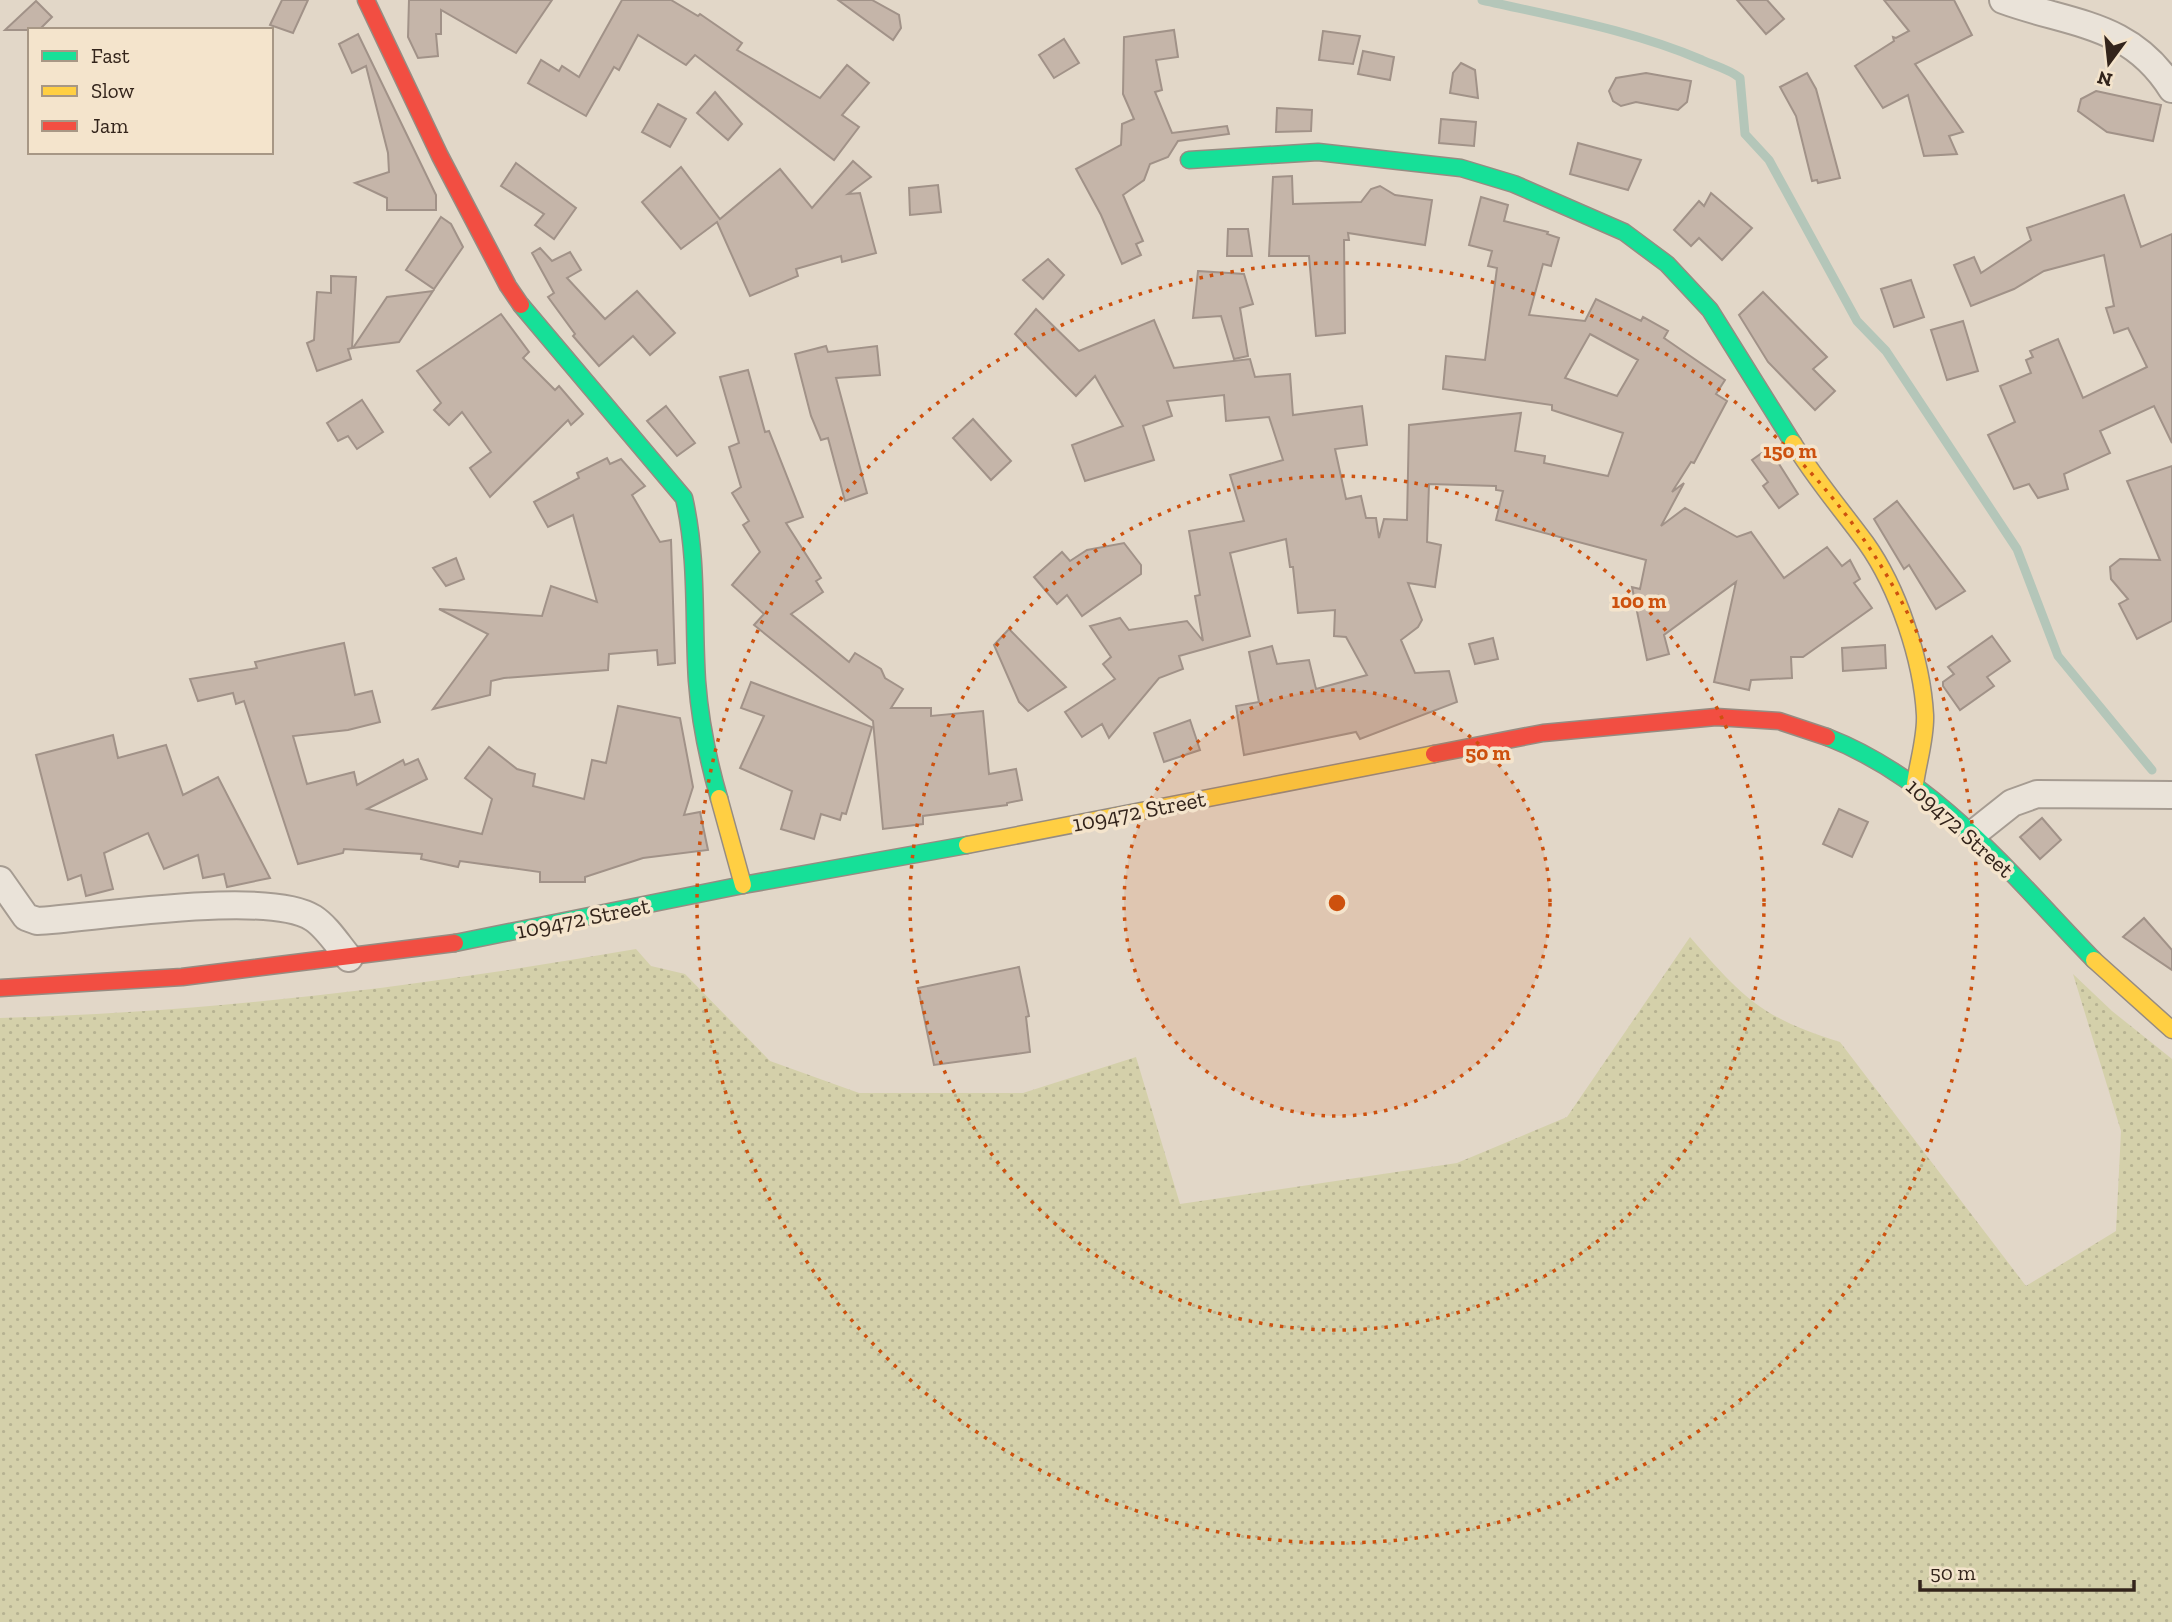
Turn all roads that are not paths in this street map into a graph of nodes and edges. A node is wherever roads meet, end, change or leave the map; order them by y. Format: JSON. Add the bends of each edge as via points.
{"nodes":[{"id":1,"x":366,"y":0,"type":"edge"},
{"id":2,"x":2003,"y":0,"type":"edge"},
{"id":3,"x":2172,"y":89,"type":"edge"},
{"id":4,"x":1189,"y":160,"type":"dead end"},
{"id":5,"x":1915,"y":784,"type":"junction"},
{"id":6,"x":2172,"y":795,"type":"edge"},
{"id":7,"x":1973,"y":834,"type":"junction"},
{"id":8,"x":0,"y":880,"type":"edge"},
{"id":9,"x":743,"y":885,"type":"junction"},
{"id":10,"x":349,"y":958,"type":"junction"},
{"id":11,"x":0,"y":988,"type":"edge"},
{"id":12,"x":2172,"y":1030,"type":"edge"}],
"edges":[{"from":1,"to":9,"type":"street","via":[[508,286],[535,325],[684,498],[694,537],[697,682],[707,755]]},
{"from":2,"to":3,"type":"street","via":[[2114,34],[2157,65]]},
{"from":4,"to":5,"type":"street","via":[[1318,152],[1461,168],[1514,184],[1624,232],[1667,264],[1710,310],[1816,484],[1867,545],[1898,605],[1919,666],[1925,717]]},
{"from":5,"to":7,"type":"street","name":"109472 Street"},
{"from":5,"to":9,"type":"street","name":"109472 Street","via":[[1830,738],[1779,721],[1655,720],[1543,733]]},
{"from":6,"to":7,"type":"street","via":[[2037,794],[2011,803]]},
{"from":7,"to":12,"type":"street","name":"109472 Street","via":[[2094,960]]},
{"from":8,"to":10,"type":"street","via":[[26,917],[37,921],[234,906],[283,909],[315,919]]},
{"from":9,"to":10,"type":"street","name":"109472 Street","via":[[464,942]]},
{"from":10,"to":11,"type":"street","name":"109472 Street","via":[[182,977]]}]}
